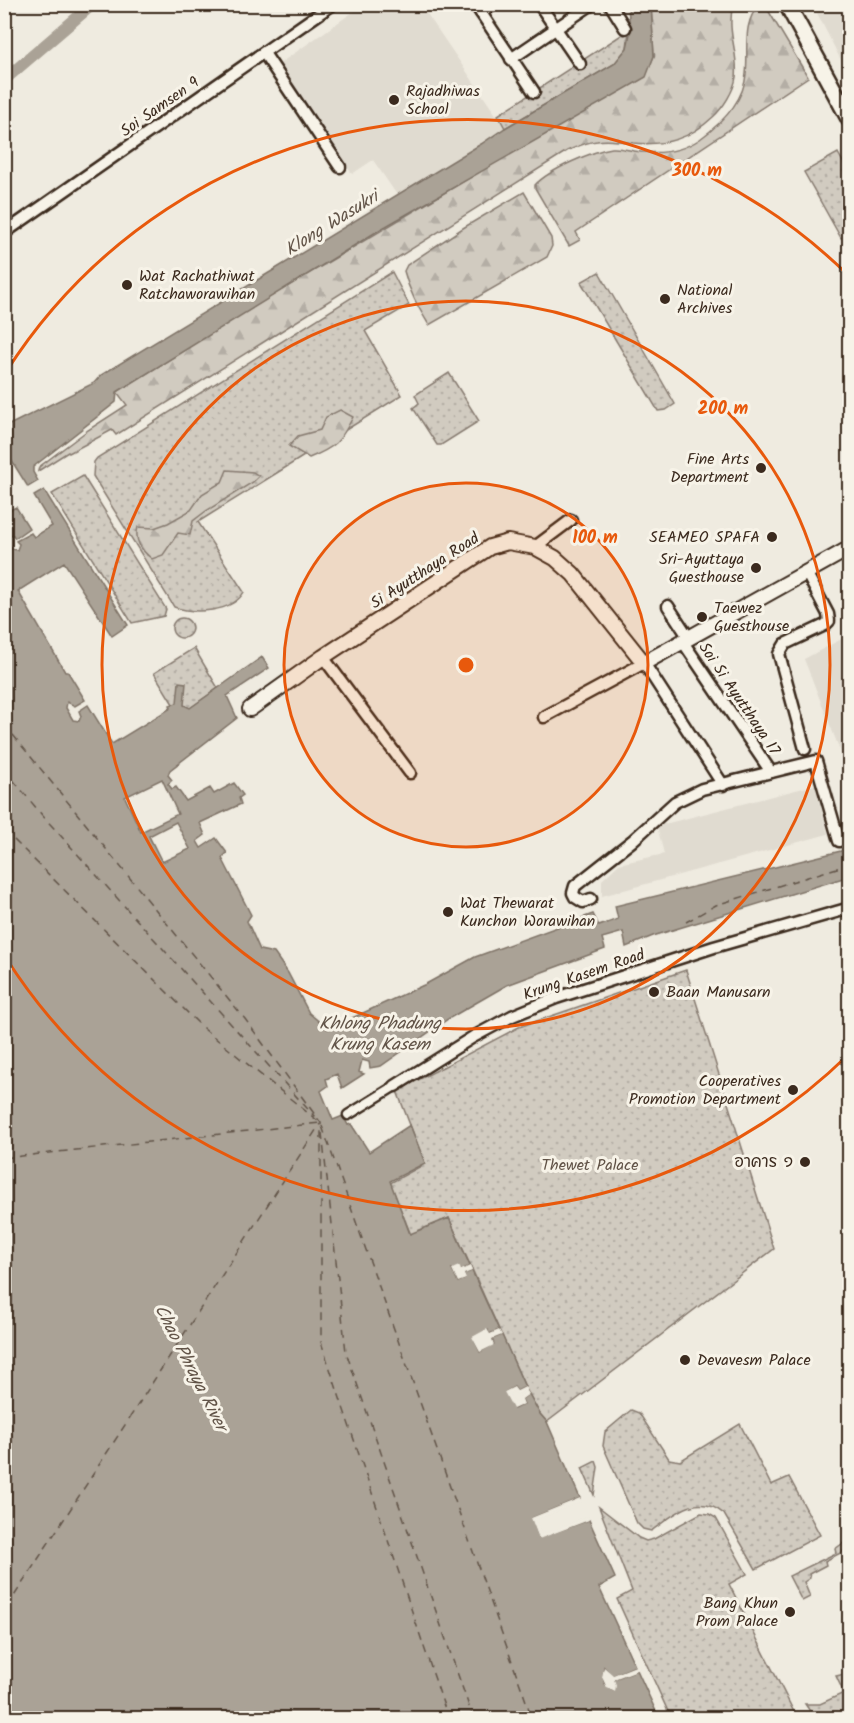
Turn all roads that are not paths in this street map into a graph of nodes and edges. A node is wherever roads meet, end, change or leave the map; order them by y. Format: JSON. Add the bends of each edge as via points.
{"nodes":[{"id":1,"x":333,"y":4,"type":"edge"},
{"id":2,"x":493,"y":4,"type":"edge"},
{"id":3,"x":539,"y":4,"type":"edge"},
{"id":4,"x":591,"y":4,"type":"edge"},
{"id":5,"x":610,"y":4,"type":"edge"},
{"id":6,"x":787,"y":4,"type":"edge"},
{"id":7,"x":478,"y":9,"type":"edge"},
{"id":8,"x":555,"y":28,"type":"junction"},
{"id":9,"x":625,"y":28,"type":"dead end"},
{"id":10,"x":264,"y":53,"type":"junction"},
{"id":11,"x":511,"y":59,"type":"junction"},
{"id":12,"x":580,"y":64,"type":"dead end"},
{"id":13,"x":534,"y":92,"type":"dead end"},
{"id":14,"x":849,"y":120,"type":"edge"},
{"id":15,"x":340,"y":167,"type":"dead end"},
{"id":16,"x":4,"y":233,"type":"edge"},
{"id":17,"x":572,"y":520,"type":"dead end"},
{"id":18,"x":535,"y":547,"type":"junction"},
{"id":19,"x":849,"y":548,"type":"edge"},
{"id":20,"x":806,"y":572,"type":"junction"},
{"id":21,"x":668,"y":606,"type":"dead end"},
{"id":22,"x":686,"y":640,"type":"junction"},
{"id":23,"x":323,"y":657,"type":"junction"},
{"id":24,"x":644,"y":663,"type":"junction"},
{"id":25,"x":250,"y":709,"type":"dead end"},
{"id":26,"x":544,"y":717,"type":"dead end"},
{"id":27,"x":805,"y":750,"type":"dead end"},
{"id":28,"x":771,"y":772,"type":"junction"},
{"id":29,"x":410,"y":773,"type":"dead end"},
{"id":30,"x":723,"y":785,"type":"junction"},
{"id":31,"x":839,"y":841,"type":"dead end"},
{"id":32,"x":591,"y":900,"type":"dead end"},
{"id":33,"x":849,"y":908,"type":"edge"},
{"id":34,"x":395,"y":1086,"type":"joint"},
{"id":35,"x":348,"y":1115,"type":"dead end"}],
"edges":[{"from":1,"to":10,"type":"street","name":"Soi Samsen 9"},
{"from":2,"to":7,"type":"street"},
{"from":3,"to":8,"type":"street"},
{"from":4,"to":8,"type":"street"},
{"from":5,"to":9,"type":"street"},
{"from":6,"to":14,"type":"main road"},
{"from":7,"to":11,"type":"street"},
{"from":8,"to":11,"type":"street"},
{"from":8,"to":12,"type":"street"},
{"from":10,"to":15,"type":"street"},
{"from":10,"to":16,"type":"street","name":"Soi Samsen 9"},
{"from":11,"to":13,"type":"street"},
{"from":17,"to":18,"type":"street"},
{"from":18,"to":23,"type":"street","name":"Si Ayutthaya Road","via":[[508,542],[490,547]]},
{"from":18,"to":24,"type":"street","name":"Si Ayutthaya Road","via":[[573,574]]},
{"from":19,"to":20,"type":"street"},
{"from":20,"to":22,"type":"street"},
{"from":20,"to":27,"type":"street","via":[[829,621],[785,644],[779,654]]},
{"from":21,"to":22,"type":"street","name":"Soi Si Ayutthaya 17"},
{"from":22,"to":24,"type":"street"},
{"from":22,"to":28,"type":"street","name":"Soi Si Ayutthaya 17"},
{"from":23,"to":25,"type":"street","name":"Si Ayutthaya Road"},
{"from":23,"to":29,"type":"street"},
{"from":24,"to":26,"type":"street"},
{"from":24,"to":30,"type":"street"},
{"from":28,"to":30,"type":"street"},
{"from":28,"to":31,"type":"street","via":[[816,760]]},
{"from":30,"to":32,"type":"street","via":[[702,789],[675,802],[575,886],[575,897],[583,902]]},
{"from":33,"to":34,"type":"street","name":"Krung Kasem Road","via":[[556,998],[473,1037]]},
{"from":34,"to":35,"type":"street","name":"Krung Kasem Road"}]}
